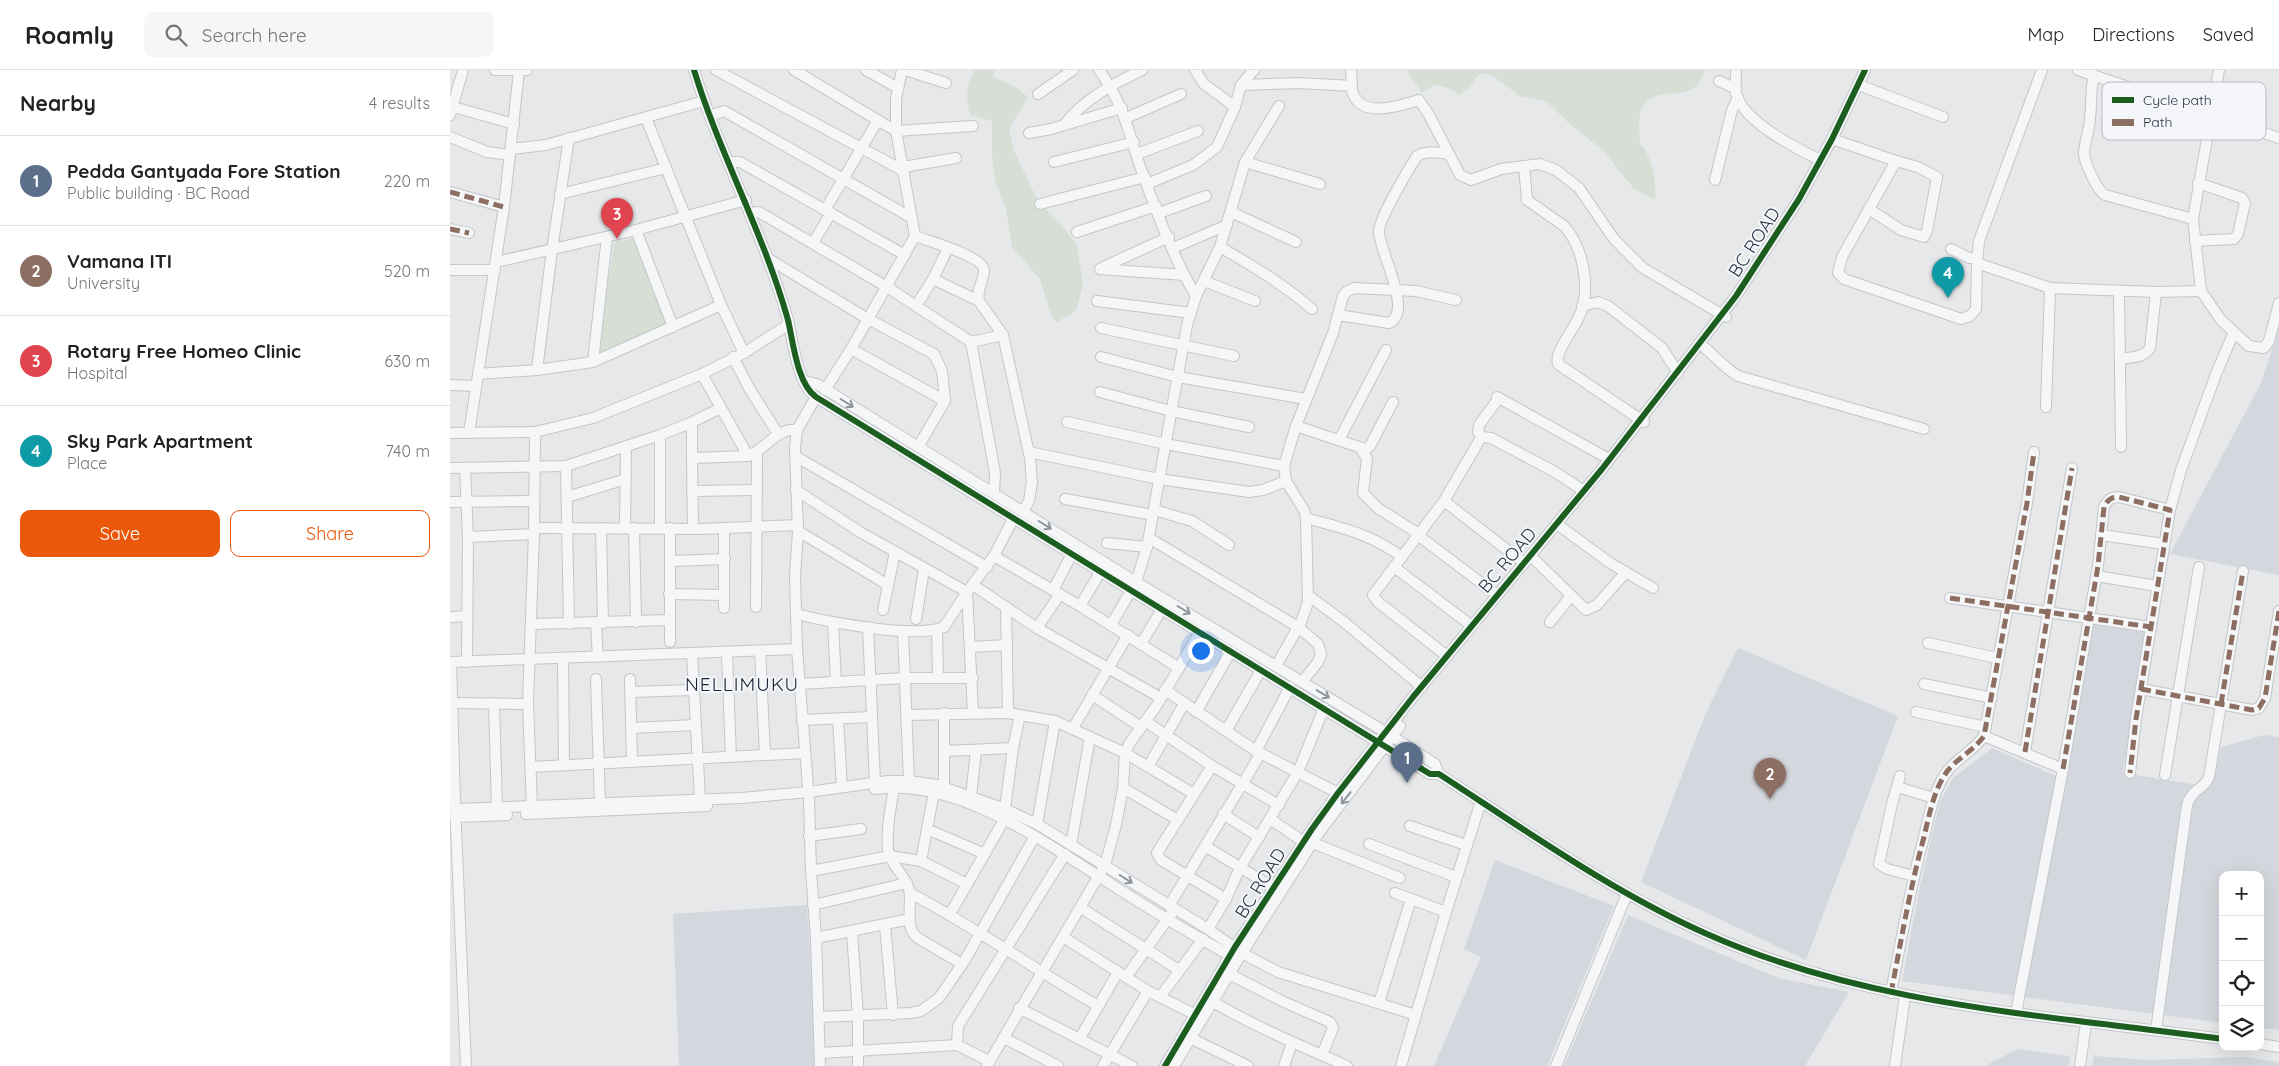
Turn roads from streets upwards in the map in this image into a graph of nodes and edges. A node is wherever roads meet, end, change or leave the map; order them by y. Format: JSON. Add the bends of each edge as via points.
{"nodes":[{"id":1,"x":463,"y":70,"type":"edge"},
{"id":2,"x":495,"y":70,"type":"edge"},
{"id":3,"x":523,"y":70,"type":"edge"},
{"id":4,"x":694,"y":70,"type":"edge"},
{"id":5,"x":716,"y":70,"type":"edge"},
{"id":6,"x":794,"y":70,"type":"edge"},
{"id":7,"x":866,"y":70,"type":"edge"},
{"id":8,"x":903,"y":70,"type":"edge"},
{"id":9,"x":1073,"y":70,"type":"edge"},
{"id":10,"x":1099,"y":70,"type":"edge"},
{"id":11,"x":1142,"y":70,"type":"edge"},
{"id":12,"x":1195,"y":70,"type":"edge"},
{"id":13,"x":1254,"y":70,"type":"edge"},
{"id":14,"x":1351,"y":70,"type":"edge"},
{"id":15,"x":1736,"y":70,"type":"edge"},
{"id":16,"x":1865,"y":70,"type":"edge"},
{"id":17,"x":1872,"y":70,"type":"edge"},
{"id":18,"x":2042,"y":70,"type":"edge"},
{"id":19,"x":2078,"y":70,"type":"edge"},
{"id":20,"x":2094,"y":75,"type":"junction"},
{"id":21,"x":1719,"y":81,"type":"dead end"},
{"id":22,"x":2114,"y":82,"type":"edge"},
{"id":23,"x":946,"y":83,"type":"dead end"},
{"id":24,"x":1241,"y":85,"type":"junction"},
{"id":25,"x":1111,"y":86,"type":"junction"},
{"id":26,"x":1352,"y":86,"type":"junction"},
{"id":27,"x":1864,"y":87,"type":"junction"},
{"id":28,"x":898,"y":88,"type":"junction"},
{"id":29,"x":1737,"y":93,"type":"junction"},
{"id":30,"x":1038,"y":94,"type":"dead end"},
{"id":31,"x":1182,"y":94,"type":"dead end"},
{"id":32,"x":704,"y":102,"type":"junction"},
{"id":33,"x":1279,"y":106,"type":"dead end"},
{"id":34,"x":1235,"y":107,"type":"junction"},
{"id":35,"x":451,"y":110,"type":"edge"},
{"id":36,"x":1124,"y":113,"type":"junction"},
{"id":37,"x":710,"y":116,"type":"junction"},
{"id":38,"x":1942,"y":117,"type":"dead end"},
{"id":39,"x":646,"y":118,"type":"junction"},
{"id":40,"x":878,"y":120,"type":"junction"},
{"id":41,"x":514,"y":124,"type":"junction"},
{"id":42,"x":1064,"y":125,"type":"junction"},
{"id":43,"x":973,"y":126,"type":"dead end"},
{"id":44,"x":896,"y":131,"type":"junction"},
{"id":45,"x":1198,"y":131,"type":"dead end"},
{"id":46,"x":1029,"y":133,"type":"dead end"},
{"id":47,"x":2266,"y":134,"type":"edge"},
{"id":48,"x":450,"y":137,"type":"edge"},
{"id":49,"x":569,"y":138,"type":"junction"},
{"id":50,"x":2279,"y":138,"type":"edge"},
{"id":51,"x":1835,"y":140,"type":"junction"},
{"id":52,"x":2206,"y":140,"type":"edge"},
{"id":53,"x":1134,"y":142,"type":"junction"},
{"id":54,"x":860,"y":148,"type":"junction"},
{"id":55,"x":511,"y":152,"type":"junction"},
{"id":56,"x":1137,"y":154,"type":"junction"},
{"id":57,"x":1449,"y":154,"type":"junction"},
{"id":58,"x":956,"y":158,"type":"dead end"},
{"id":59,"x":1820,"y":160,"type":"junction"},
{"id":60,"x":1896,"y":160,"type":"junction"},
{"id":61,"x":728,"y":162,"type":"junction"},
{"id":62,"x":1054,"y":162,"type":"dead end"},
{"id":63,"x":1245,"y":162,"type":"junction"},
{"id":64,"x":1524,"y":166,"type":"junction"},
{"id":65,"x":666,"y":168,"type":"junction"},
{"id":66,"x":903,"y":169,"type":"junction"},
{"id":67,"x":843,"y":179,"type":"junction"},
{"id":68,"x":1146,"y":180,"type":"junction"},
{"id":69,"x":1714,"y":180,"type":"dead end"},
{"id":70,"x":2198,"y":182,"type":"junction"},
{"id":71,"x":1320,"y":184,"type":"dead end"},
{"id":72,"x":450,"y":192,"type":"edge"},
{"id":73,"x":560,"y":194,"type":"junction"},
{"id":74,"x":1206,"y":196,"type":"dead end"},
{"id":75,"x":746,"y":200,"type":"junction"},
{"id":76,"x":1040,"y":204,"type":"dead end"},
{"id":77,"x":504,"y":207,"type":"junction"},
{"id":78,"x":1870,"y":208,"type":"junction"},
{"id":79,"x":1158,"y":209,"type":"junction"},
{"id":80,"x":828,"y":212,"type":"junction"},
{"id":81,"x":1231,"y":212,"type":"junction"},
{"id":82,"x":751,"y":213,"type":"junction"},
{"id":83,"x":685,"y":216,"type":"junction"},
{"id":84,"x":912,"y":218,"type":"junction"},
{"id":85,"x":2193,"y":219,"type":"junction"},
{"id":86,"x":1227,"y":226,"type":"junction"},
{"id":87,"x":450,"y":229,"type":"edge"},
{"id":88,"x":636,"y":230,"type":"junction"},
{"id":89,"x":1077,"y":232,"type":"dead end"},
{"id":90,"x":468,"y":233,"type":"dead end"},
{"id":91,"x":915,"y":236,"type":"junction"},
{"id":92,"x":607,"y":237,"type":"junction"},
{"id":93,"x":1169,"y":237,"type":"junction"},
{"id":94,"x":2195,"y":241,"type":"junction"},
{"id":95,"x":1296,"y":242,"type":"dead end"},
{"id":96,"x":813,"y":243,"type":"junction"},
{"id":97,"x":1220,"y":247,"type":"junction"},
{"id":98,"x":948,"y":248,"type":"junction"},
{"id":99,"x":1173,"y":248,"type":"junction"},
{"id":100,"x":1950,"y":249,"type":"dead end"},
{"id":101,"x":552,"y":250,"type":"junction"},
{"id":102,"x":905,"y":255,"type":"junction"},
{"id":103,"x":767,"y":258,"type":"junction"},
{"id":104,"x":1977,"y":262,"type":"junction"},
{"id":105,"x":495,"y":266,"type":"junction"},
{"id":106,"x":450,"y":270,"type":"edge"},
{"id":107,"x":1184,"y":275,"type":"junction"},
{"id":108,"x":933,"y":279,"type":"junction"},
{"id":109,"x":1204,"y":280,"type":"junction"},
{"id":110,"x":887,"y":287,"type":"junction"},
{"id":111,"x":2050,"y":288,"type":"junction"},
{"id":112,"x":1396,"y":290,"type":"junction"},
{"id":113,"x":2119,"y":291,"type":"junction"},
{"id":114,"x":2201,"y":291,"type":"junction"},
{"id":115,"x":2156,"y":292,"type":"junction"},
{"id":116,"x":1196,"y":296,"type":"junction"},
{"id":117,"x":1097,"y":300,"type":"dead end"},
{"id":118,"x":1255,"y":300,"type":"dead end"},
{"id":119,"x":1456,"y":300,"type":"dead end"},
{"id":120,"x":979,"y":301,"type":"junction"},
{"id":121,"x":2279,"y":303,"type":"edge"},
{"id":122,"x":721,"y":305,"type":"junction"},
{"id":123,"x":916,"y":306,"type":"junction"},
{"id":124,"x":1582,"y":306,"type":"junction"},
{"id":125,"x":1312,"y":309,"type":"dead end"},
{"id":126,"x":1191,"y":313,"type":"junction"},
{"id":127,"x":1338,"y":315,"type":"junction"},
{"id":128,"x":1724,"y":316,"type":"junction"},
{"id":129,"x":868,"y":320,"type":"junction"},
{"id":130,"x":789,"y":324,"type":"junction"},
{"id":131,"x":673,"y":327,"type":"junction"},
{"id":132,"x":1101,"y":328,"type":"dead end"},
{"id":133,"x":2234,"y":332,"type":"junction"},
{"id":134,"x":1003,"y":335,"type":"junction"},
{"id":135,"x":971,"y":342,"type":"junction"},
{"id":136,"x":1183,"y":344,"type":"junction"},
{"id":137,"x":1704,"y":348,"type":"junction"},
{"id":138,"x":851,"y":349,"type":"junction"},
{"id":139,"x":1386,"y":350,"type":"dead end"},
{"id":140,"x":744,"y":352,"type":"junction"},
{"id":141,"x":1234,"y":356,"type":"dead end"},
{"id":142,"x":733,"y":357,"type":"junction"},
{"id":143,"x":1102,"y":357,"type":"dead end"},
{"id":144,"x":2120,"y":358,"type":"junction"},
{"id":145,"x":594,"y":362,"type":"junction"},
{"id":146,"x":537,"y":370,"type":"junction"},
{"id":147,"x":1678,"y":372,"type":"junction"},
{"id":148,"x":478,"y":374,"type":"junction"},
{"id":149,"x":702,"y":374,"type":"junction"},
{"id":150,"x":1178,"y":377,"type":"junction"},
{"id":151,"x":804,"y":381,"type":"junction"},
{"id":152,"x":450,"y":385,"type":"edge"},
{"id":153,"x":476,"y":386,"type":"junction"},
{"id":154,"x":825,"y":390,"type":"junction"},
{"id":155,"x":1100,"y":392,"type":"dead end"},
{"id":156,"x":816,"y":397,"type":"junction"},
{"id":157,"x":1306,"y":399,"type":"junction"},
{"id":158,"x":945,"y":401,"type":"junction"},
{"id":159,"x":1393,"y":402,"type":"dead end"},
{"id":160,"x":2046,"y":407,"type":"dead end"},
{"id":161,"x":720,"y":408,"type":"junction"},
{"id":162,"x":1172,"y":411,"type":"junction"},
{"id":163,"x":1642,"y":421,"type":"junction"},
{"id":164,"x":692,"y":422,"type":"junction"},
{"id":165,"x":1067,"y":422,"type":"dead end"},
{"id":166,"x":1296,"y":426,"type":"junction"},
{"id":167,"x":1249,"y":427,"type":"dead end"},
{"id":168,"x":1924,"y":428,"type":"dead end"},
{"id":169,"x":797,"y":430,"type":"junction"},
{"id":170,"x":535,"y":432,"type":"junction"},
{"id":171,"x":450,"y":434,"type":"edge"},
{"id":172,"x":469,"y":434,"type":"junction"},
{"id":173,"x":778,"y":434,"type":"junction"},
{"id":174,"x":660,"y":435,"type":"junction"},
{"id":175,"x":1482,"y":437,"type":"junction"},
{"id":176,"x":1339,"y":440,"type":"junction"},
{"id":177,"x":1166,"y":444,"type":"junction"},
{"id":178,"x":626,"y":446,"type":"junction"},
{"id":179,"x":918,"y":447,"type":"junction"},
{"id":180,"x":2121,"y":447,"type":"dead end"},
{"id":181,"x":1361,"y":448,"type":"junction"},
{"id":182,"x":1029,"y":452,"type":"junction"},
{"id":183,"x":2034,"y":452,"type":"dead end"},
{"id":184,"x":752,"y":454,"type":"junction"},
{"id":185,"x":795,"y":456,"type":"junction"},
{"id":186,"x":692,"y":458,"type":"junction"},
{"id":187,"x":1609,"y":459,"type":"junction"},
{"id":188,"x":534,"y":466,"type":"junction"},
{"id":189,"x":566,"y":466,"type":"junction"},
{"id":190,"x":1284,"y":466,"type":"junction"},
{"id":191,"x":450,"y":468,"type":"edge"},
{"id":192,"x":465,"y":468,"type":"junction"},
{"id":193,"x":2072,"y":468,"type":"dead end"},
{"id":194,"x":626,"y":479,"type":"junction"},
{"id":195,"x":1159,"y":479,"type":"junction"},
{"id":196,"x":1286,"y":481,"type":"junction"},
{"id":197,"x":692,"y":490,"type":"junction"},
{"id":198,"x":758,"y":490,"type":"junction"},
{"id":199,"x":796,"y":490,"type":"junction"},
{"id":200,"x":994,"y":493,"type":"junction"},
{"id":201,"x":1582,"y":495,"type":"junction"},
{"id":202,"x":566,"y":497,"type":"junction"},
{"id":203,"x":1065,"y":499,"type":"dead end"},
{"id":204,"x":534,"y":501,"type":"junction"},
{"id":205,"x":1444,"y":501,"type":"junction"},
{"id":206,"x":450,"y":502,"type":"edge"},
{"id":207,"x":466,"y":502,"type":"junction"},
{"id":208,"x":2170,"y":510,"type":"junction"},
{"id":209,"x":1023,"y":512,"type":"junction"},
{"id":210,"x":1153,"y":513,"type":"junction"},
{"id":211,"x":1013,"y":518,"type":"junction"},
{"id":212,"x":1306,"y":518,"type":"junction"},
{"id":213,"x":758,"y":526,"type":"junction"},
{"id":214,"x":1561,"y":527,"type":"junction"},
{"id":215,"x":567,"y":528,"type":"junction"},
{"id":216,"x":601,"y":528,"type":"junction"},
{"id":217,"x":630,"y":528,"type":"junction"},
{"id":218,"x":665,"y":528,"type":"junction"},
{"id":219,"x":724,"y":528,"type":"junction"},
{"id":220,"x":798,"y":528,"type":"junction"},
{"id":221,"x":693,"y":529,"type":"junction"},
{"id":222,"x":534,"y":531,"type":"junction"},
{"id":223,"x":2101,"y":535,"type":"junction"},
{"id":224,"x":1419,"y":536,"type":"junction"},
{"id":225,"x":468,"y":537,"type":"junction"},
{"id":226,"x":1107,"y":543,"type":"dead end"},
{"id":227,"x":1148,"y":543,"type":"junction"},
{"id":228,"x":2164,"y":544,"type":"junction"},
{"id":229,"x":1229,"y":545,"type":"dead end"},
{"id":230,"x":895,"y":552,"type":"junction"},
{"id":231,"x":1072,"y":554,"type":"junction"},
{"id":232,"x":994,"y":556,"type":"junction"},
{"id":233,"x":1402,"y":557,"type":"junction"},
{"id":234,"x":725,"y":559,"type":"junction"},
{"id":235,"x":671,"y":561,"type":"junction"},
{"id":236,"x":1529,"y":561,"type":"junction"},
{"id":237,"x":987,"y":567,"type":"junction"},
{"id":238,"x":1394,"y":567,"type":"junction"},
{"id":239,"x":2199,"y":567,"type":"dead end"},
{"id":240,"x":924,"y":569,"type":"junction"},
{"id":241,"x":1101,"y":571,"type":"junction"},
{"id":242,"x":2243,"y":571,"type":"dead end"},
{"id":243,"x":1626,"y":572,"type":"junction"},
{"id":244,"x":2096,"y":576,"type":"junction"},
{"id":245,"x":888,"y":585,"type":"junction"},
{"id":246,"x":1134,"y":586,"type":"junction"},
{"id":247,"x":2158,"y":586,"type":"junction"},
{"id":248,"x":970,"y":588,"type":"junction"},
{"id":249,"x":1654,"y":588,"type":"dead end"},
{"id":250,"x":1056,"y":592,"type":"junction"},
{"id":251,"x":669,"y":594,"type":"junction"},
{"id":252,"x":724,"y":595,"type":"junction"},
{"id":253,"x":1497,"y":595,"type":"junction"},
{"id":254,"x":1308,"y":596,"type":"junction"},
{"id":255,"x":1571,"y":596,"type":"junction"},
{"id":256,"x":1950,"y":598,"type":"dead end"},
{"id":257,"x":2007,"y":605,"type":"junction"},
{"id":258,"x":1080,"y":606,"type":"junction"},
{"id":259,"x":756,"y":607,"type":"dead end"},
{"id":260,"x":1006,"y":607,"type":"junction"},
{"id":261,"x":724,"y":608,"type":"dead end"},
{"id":262,"x":796,"y":609,"type":"junction"},
{"id":263,"x":1162,"y":609,"type":"junction"},
{"id":264,"x":883,"y":610,"type":"dead end"},
{"id":265,"x":2049,"y":611,"type":"junction"},
{"id":266,"x":2279,"y":611,"type":"edge"},
{"id":267,"x":467,"y":616,"type":"junction"},
{"id":268,"x":450,"y":617,"type":"edge"},
{"id":269,"x":2088,"y":618,"type":"junction"},
{"id":270,"x":916,"y":619,"type":"dead end"},
{"id":271,"x":669,"y":620,"type":"junction"},
{"id":272,"x":636,"y":622,"type":"junction"},
{"id":273,"x":1550,"y":622,"type":"dead end"},
{"id":274,"x":532,"y":624,"type":"junction"},
{"id":275,"x":569,"y":624,"type":"junction"},
{"id":276,"x":600,"y":624,"type":"junction"},
{"id":277,"x":833,"y":624,"type":"junction"},
{"id":278,"x":1111,"y":625,"type":"junction"},
{"id":279,"x":1472,"y":626,"type":"junction"},
{"id":280,"x":868,"y":627,"type":"junction"},
{"id":281,"x":1298,"y":627,"type":"junction"},
{"id":282,"x":2151,"y":627,"type":"junction"},
{"id":283,"x":1038,"y":628,"type":"junction"},
{"id":284,"x":1202,"y":628,"type":"junction"},
{"id":285,"x":938,"y":630,"type":"junction"},
{"id":286,"x":902,"y":631,"type":"junction"},
{"id":287,"x":1128,"y":635,"type":"junction"},
{"id":288,"x":2277,"y":637,"type":"edge"},
{"id":289,"x":670,"y":642,"type":"dead end"},
{"id":290,"x":1928,"y":643,"type":"dead end"},
{"id":291,"x":1141,"y":644,"type":"junction"},
{"id":292,"x":1007,"y":646,"type":"junction"},
{"id":293,"x":971,"y":647,"type":"junction"},
{"id":294,"x":797,"y":649,"type":"junction"},
{"id":295,"x":760,"y":651,"type":"junction"},
{"id":296,"x":1231,"y":652,"type":"junction"},
{"id":297,"x":727,"y":653,"type":"junction"},
{"id":298,"x":686,"y":654,"type":"junction"},
{"id":299,"x":1447,"y":656,"type":"junction"},
{"id":300,"x":598,"y":657,"type":"junction"},
{"id":301,"x":1997,"y":658,"type":"junction"},
{"id":302,"x":451,"y":662,"type":"edge"},
{"id":303,"x":467,"y":662,"type":"junction"},
{"id":304,"x":530,"y":662,"type":"junction"},
{"id":305,"x":563,"y":663,"type":"junction"},
{"id":306,"x":1276,"y":666,"type":"junction"},
{"id":307,"x":1109,"y":668,"type":"junction"},
{"id":308,"x":1179,"y":668,"type":"junction"},
{"id":309,"x":1261,"y":670,"type":"junction"},
{"id":310,"x":938,"y":677,"type":"junction"},
{"id":311,"x":905,"y":678,"type":"junction"},
{"id":312,"x":973,"y":678,"type":"junction"},
{"id":313,"x":596,"y":679,"type":"dead end"},
{"id":314,"x":630,"y":679,"type":"dead end"},
{"id":315,"x":870,"y":679,"type":"junction"},
{"id":316,"x":836,"y":682,"type":"junction"},
{"id":317,"x":1302,"y":682,"type":"junction"},
{"id":318,"x":800,"y":684,"type":"junction"},
{"id":319,"x":1924,"y":684,"type":"dead end"},
{"id":320,"x":1290,"y":687,"type":"junction"},
{"id":321,"x":1422,"y":687,"type":"junction"},
{"id":322,"x":2141,"y":689,"type":"junction"},
{"id":323,"x":694,"y":690,"type":"junction"},
{"id":324,"x":630,"y":692,"type":"junction"},
{"id":325,"x":1163,"y":694,"type":"junction"},
{"id":326,"x":1092,"y":695,"type":"junction"},
{"id":327,"x":2178,"y":696,"type":"junction"},
{"id":328,"x":1992,"y":698,"type":"junction"},
{"id":329,"x":452,"y":703,"type":"junction"},
{"id":330,"x":494,"y":703,"type":"junction"},
{"id":331,"x":528,"y":704,"type":"junction"},
{"id":332,"x":1184,"y":704,"type":"junction"},
{"id":333,"x":2221,"y":704,"type":"junction"},
{"id":334,"x":1324,"y":708,"type":"junction"},
{"id":335,"x":1196,"y":712,"type":"junction"},
{"id":336,"x":1916,"y":712,"type":"dead end"},
{"id":337,"x":974,"y":713,"type":"junction"},
{"id":338,"x":1008,"y":713,"type":"junction"},
{"id":339,"x":944,"y":714,"type":"junction"},
{"id":340,"x":907,"y":715,"type":"junction"},
{"id":341,"x":1020,"y":715,"type":"junction"},
{"id":342,"x":871,"y":717,"type":"junction"},
{"id":343,"x":838,"y":719,"type":"junction"},
{"id":344,"x":802,"y":720,"type":"junction"},
{"id":345,"x":1055,"y":722,"type":"junction"},
{"id":346,"x":1143,"y":724,"type":"junction"},
{"id":347,"x":695,"y":725,"type":"junction"},
{"id":348,"x":632,"y":728,"type":"junction"},
{"id":349,"x":1073,"y":728,"type":"junction"},
{"id":350,"x":1226,"y":731,"type":"junction"},
{"id":351,"x":1985,"y":731,"type":"junction"},
{"id":352,"x":1390,"y":734,"type":"junction"},
{"id":353,"x":1167,"y":736,"type":"junction"},
{"id":354,"x":1090,"y":737,"type":"junction"},
{"id":355,"x":1383,"y":744,"type":"junction"},
{"id":356,"x":1013,"y":748,"type":"junction"},
{"id":357,"x":946,"y":750,"type":"junction"},
{"id":358,"x":976,"y":750,"type":"junction"},
{"id":359,"x":805,"y":752,"type":"junction"},
{"id":360,"x":1258,"y":752,"type":"junction"},
{"id":361,"x":2025,"y":752,"type":"junction"},
{"id":362,"x":1125,"y":753,"type":"junction"},
{"id":363,"x":765,"y":755,"type":"junction"},
{"id":364,"x":731,"y":757,"type":"junction"},
{"id":365,"x":697,"y":759,"type":"junction"},
{"id":366,"x":632,"y":762,"type":"junction"},
{"id":367,"x":599,"y":764,"type":"junction"},
{"id":368,"x":1149,"y":765,"type":"junction"},
{"id":369,"x":564,"y":766,"type":"junction"},
{"id":370,"x":1212,"y":766,"type":"junction"},
{"id":371,"x":531,"y":767,"type":"junction"},
{"id":372,"x":2063,"y":769,"type":"junction"},
{"id":373,"x":1298,"y":772,"type":"junction"},
{"id":374,"x":2130,"y":772,"type":"dead end"},
{"id":375,"x":1439,"y":774,"type":"junction"},
{"id":376,"x":2165,"y":775,"type":"dead end"},
{"id":377,"x":1900,"y":776,"type":"dead end"},
{"id":378,"x":910,"y":780,"type":"junction"},
{"id":379,"x":875,"y":782,"type":"junction"},
{"id":380,"x":1241,"y":785,"type":"junction"},
{"id":381,"x":842,"y":787,"type":"junction"},
{"id":382,"x":894,"y":787,"type":"junction"},
{"id":383,"x":944,"y":787,"type":"junction"},
{"id":384,"x":1123,"y":788,"type":"junction"},
{"id":385,"x":1896,"y":788,"type":"junction"},
{"id":386,"x":934,"y":792,"type":"junction"},
{"id":387,"x":1194,"y":794,"type":"junction"},
{"id":388,"x":1338,"y":794,"type":"junction"},
{"id":389,"x":809,"y":796,"type":"junction"},
{"id":390,"x":971,"y":797,"type":"junction"},
{"id":391,"x":1934,"y":798,"type":"junction"},
{"id":392,"x":700,"y":799,"type":"junction"},
{"id":393,"x":1481,"y":801,"type":"junction"},
{"id":394,"x":600,"y":803,"type":"junction"},
{"id":395,"x":1279,"y":805,"type":"junction"},
{"id":396,"x":532,"y":807,"type":"junction"},
{"id":397,"x":454,"y":808,"type":"edge"},
{"id":398,"x":497,"y":808,"type":"junction"},
{"id":399,"x":1223,"y":814,"type":"junction"},
{"id":400,"x":1004,"y":815,"type":"junction"},
{"id":401,"x":1270,"y":819,"type":"junction"},
{"id":402,"x":1178,"y":820,"type":"junction"},
{"id":403,"x":1037,"y":824,"type":"junction"},
{"id":404,"x":1410,"y":826,"type":"dead end"},
{"id":405,"x":861,"y":828,"type":"dead end"},
{"id":406,"x":927,"y":829,"type":"junction"},
{"id":407,"x":809,"y":836,"type":"junction"},
{"id":408,"x":1035,"y":836,"type":"junction"},
{"id":409,"x":1259,"y":837,"type":"junction"},
{"id":410,"x":1308,"y":842,"type":"junction"},
{"id":411,"x":1369,"y":844,"type":"dead end"},
{"id":412,"x":1466,"y":845,"type":"junction"},
{"id":413,"x":1205,"y":846,"type":"junction"},
{"id":414,"x":1068,"y":849,"type":"junction"},
{"id":415,"x":985,"y":854,"type":"junction"},
{"id":416,"x":890,"y":856,"type":"junction"},
{"id":417,"x":921,"y":861,"type":"junction"},
{"id":418,"x":1105,"y":865,"type":"junction"},
{"id":419,"x":1240,"y":868,"type":"junction"},
{"id":420,"x":811,"y":871,"type":"junction"},
{"id":421,"x":1187,"y":876,"type":"junction"},
{"id":422,"x":1914,"y":876,"type":"junction"},
{"id":423,"x":1099,"y":877,"type":"junction"},
{"id":424,"x":1456,"y":877,"type":"junction"},
{"id":425,"x":1400,"y":878,"type":"dead end"},
{"id":426,"x":967,"y":884,"type":"junction"},
{"id":427,"x":908,"y":888,"type":"junction"},
{"id":428,"x":1274,"y":888,"type":"junction"},
{"id":429,"x":1395,"y":893,"type":"dead end"},
{"id":430,"x":1627,"y":894,"type":"junction"},
{"id":431,"x":1226,"y":899,"type":"junction"},
{"id":432,"x":1411,"y":899,"type":"junction"},
{"id":433,"x":813,"y":905,"type":"junction"},
{"id":434,"x":1081,"y":908,"type":"junction"},
{"id":435,"x":1172,"y":908,"type":"junction"},
{"id":436,"x":1446,"y":912,"type":"junction"},
{"id":437,"x":950,"y":914,"type":"junction"},
{"id":438,"x":455,"y":917,"type":"edge"},
{"id":439,"x":1167,"y":918,"type":"junction"},
{"id":440,"x":910,"y":919,"type":"junction"},
{"id":441,"x":885,"y":925,"type":"junction"},
{"id":442,"x":852,"y":932,"type":"junction"},
{"id":443,"x":980,"y":932,"type":"junction"},
{"id":444,"x":1205,"y":934,"type":"junction"},
{"id":445,"x":1063,"y":937,"type":"junction"},
{"id":446,"x":816,"y":938,"type":"junction"},
{"id":447,"x":1146,"y":948,"type":"junction"},
{"id":448,"x":1007,"y":949,"type":"junction"},
{"id":449,"x":461,"y":954,"type":"junction"},
{"id":450,"x":1237,"y":954,"type":"junction"},
{"id":451,"x":450,"y":955,"type":"edge"},
{"id":452,"x":962,"y":964,"type":"junction"},
{"id":453,"x":1179,"y":970,"type":"junction"},
{"id":454,"x":1040,"y":973,"type":"junction"},
{"id":455,"x":1122,"y":974,"type":"junction"},
{"id":456,"x":1229,"y":974,"type":"junction"},
{"id":457,"x":1148,"y":990,"type":"junction"},
{"id":458,"x":1891,"y":993,"type":"junction"},
{"id":459,"x":1905,"y":996,"type":"junction"},
{"id":460,"x":1160,"y":997,"type":"junction"},
{"id":461,"x":1213,"y":1002,"type":"junction"},
{"id":462,"x":1379,"y":1003,"type":"junction"},
{"id":463,"x":1098,"y":1006,"type":"junction"},
{"id":464,"x":1020,"y":1008,"type":"junction"},
{"id":465,"x":2016,"y":1013,"type":"junction"},
{"id":466,"x":893,"y":1015,"type":"junction"},
{"id":467,"x":1196,"y":1015,"type":"junction"},
{"id":468,"x":1416,"y":1015,"type":"junction"},
{"id":469,"x":858,"y":1016,"type":"junction"},
{"id":470,"x":819,"y":1018,"type":"junction"},
{"id":471,"x":2086,"y":1023,"type":"junction"},
{"id":472,"x":2156,"y":1030,"type":"junction"},
{"id":473,"x":1187,"y":1036,"type":"junction"},
{"id":474,"x":1004,"y":1038,"type":"junction"},
{"id":475,"x":1080,"y":1038,"type":"junction"},
{"id":476,"x":2219,"y":1038,"type":"edge"},
{"id":477,"x":1292,"y":1043,"type":"junction"},
{"id":478,"x":958,"y":1045,"type":"junction"},
{"id":479,"x":2264,"y":1045,"type":"edge"},
{"id":480,"x":2279,"y":1047,"type":"edge"},
{"id":481,"x":859,"y":1051,"type":"junction"},
{"id":482,"x":820,"y":1053,"type":"junction"},
{"id":483,"x":1110,"y":1054,"type":"junction"},
{"id":484,"x":1322,"y":1055,"type":"junction"},
{"id":485,"x":988,"y":1063,"type":"edge"},
{"id":486,"x":466,"y":1066,"type":"edge"},
{"id":487,"x":820,"y":1066,"type":"edge"},
{"id":488,"x":858,"y":1066,"type":"edge"},
{"id":489,"x":1058,"y":1066,"type":"edge"},
{"id":490,"x":1102,"y":1066,"type":"edge"},
{"id":491,"x":1132,"y":1066,"type":"edge"},
{"id":492,"x":1165,"y":1066,"type":"edge"},
{"id":493,"x":1174,"y":1066,"type":"edge"},
{"id":494,"x":1247,"y":1066,"type":"edge"},
{"id":495,"x":1284,"y":1066,"type":"edge"},
{"id":496,"x":1346,"y":1066,"type":"edge"},
{"id":497,"x":1401,"y":1066,"type":"edge"},
{"id":498,"x":1556,"y":1066,"type":"edge"},
{"id":499,"x":1895,"y":1066,"type":"edge"},
{"id":500,"x":2080,"y":1066,"type":"edge"}],
"edges":[{"from":1,"to":35,"type":"street"},
{"from":2,"to":3,"type":"street"},
{"from":3,"to":41,"type":"street"},
{"from":4,"to":32,"type":"street"},
{"from":5,"to":54,"type":"street"},
{"from":6,"to":40,"type":"street"},
{"from":7,"to":28,"type":"street"},
{"from":8,"to":23,"type":"street"},
{"from":8,"to":28,"type":"street"},
{"from":9,"to":30,"type":"street"},
{"from":10,"to":25,"type":"street"},
{"from":11,"to":25,"type":"street"},
{"from":12,"to":34,"type":"street","via":[[1204,84]]},
{"from":13,"to":24,"type":"street"},
{"from":14,"to":26,"type":"street"},
{"from":15,"to":29,"type":"street"},
{"from":16,"to":51,"type":"street","name":"BC ROAD"},
{"from":17,"to":27,"type":"street","name":"BC ROAD"},
{"from":18,"to":104,"type":"street","via":[[1979,240]]},
{"from":19,"to":20,"type":"street"},
{"from":20,"to":22,"type":"street"},
{"from":20,"to":85,"type":"street","via":[[2084,152],[2099,191]]},
{"from":21,"to":29,"type":"street"},
{"from":24,"to":26,"type":"street","via":[[1299,83]]},
{"from":24,"to":34,"type":"street"},
{"from":25,"to":36,"type":"street"},
{"from":25,"to":42,"type":"street","via":[[1075,111]]},
{"from":26,"to":57,"type":"street","via":[[1362,104],[1374,108],[1392,109],[1419,100]]},
{"from":27,"to":38,"type":"street"},
{"from":27,"to":51,"type":"street","name":"BC ROAD"},
{"from":28,"to":44,"type":"street"},
{"from":29,"to":59,"type":"street","via":[[1746,109],[1768,131]]},
{"from":29,"to":69,"type":"street"},
{"from":31,"to":36,"type":"street"},
{"from":32,"to":37,"type":"street"},
{"from":32,"to":39,"type":"street"},
{"from":33,"to":63,"type":"street"},
{"from":34,"to":68,"type":"street","via":[[1217,147],[1193,165]]},
{"from":35,"to":41,"type":"street"},
{"from":36,"to":42,"type":"street"},
{"from":36,"to":53,"type":"street"},
{"from":37,"to":61,"type":"street"},
{"from":37,"to":67,"type":"street","via":[[724,111]]},
{"from":39,"to":49,"type":"street"},
{"from":39,"to":65,"type":"street"},
{"from":40,"to":44,"type":"street"},
{"from":40,"to":54,"type":"street"},
{"from":41,"to":55,"type":"street"},
{"from":42,"to":46,"type":"street"},
{"from":43,"to":44,"type":"street"},
{"from":44,"to":66,"type":"street"},
{"from":45,"to":56,"type":"street"},
{"from":47,"to":50,"type":"street"},
{"from":48,"to":55,"type":"street","via":[[487,152]]},
{"from":49,"to":55,"type":"street"},
{"from":49,"to":73,"type":"street"},
{"from":51,"to":59,"type":"street","name":"BC ROAD"},
{"from":51,"to":60,"type":"street"},
{"from":51,"to":128,"type":"street","name":"BC ROAD","via":[[1805,202]]},
{"from":52,"to":70,"type":"street"},
{"from":53,"to":56,"type":"street"},
{"from":53,"to":62,"type":"street"},
{"from":54,"to":66,"type":"street"},
{"from":54,"to":67,"type":"street"},
{"from":55,"to":77,"type":"street"},
{"from":56,"to":68,"type":"street"},
{"from":57,"to":64,"type":"street","via":[[1460,175],[1471,180],[1501,169]]},
{"from":57,"to":112,"type":"street","via":[[1429,152],[1417,156],[1380,224],[1380,238]]},
{"from":58,"to":66,"type":"street"},
{"from":59,"to":128,"type":"street","name":"BC ROAD","via":[[1799,200]]},
{"from":60,"to":78,"type":"street"},
{"from":60,"to":78,"type":"street","via":[[1937,178],[1924,237],[1901,230]]},
{"from":61,"to":75,"type":"street"},
{"from":61,"to":80,"type":"street","via":[[740,162]]},
{"from":63,"to":71,"type":"street"},
{"from":63,"to":81,"type":"street"},
{"from":64,"to":124,"type":"street","via":[[1526,200],[1569,232],[1584,264]]},
{"from":64,"to":128,"type":"street","via":[[1540,164],[1556,170],[1580,188],[1614,239],[1643,268]]},
{"from":65,"to":73,"type":"street"},
{"from":65,"to":83,"type":"street"},
{"from":66,"to":84,"type":"street"},
{"from":67,"to":80,"type":"street"},
{"from":67,"to":84,"type":"street"},
{"from":68,"to":76,"type":"street"},
{"from":68,"to":79,"type":"street"},
{"from":70,"to":85,"type":"street"},
{"from":70,"to":94,"type":"street","via":[[2242,198],[2245,203],[2234,239]]},
{"from":72,"to":77,"type":"street"},
{"from":73,"to":101,"type":"street"},
{"from":74,"to":79,"type":"street"},
{"from":75,"to":82,"type":"street"},
{"from":75,"to":83,"type":"street"},
{"from":77,"to":105,"type":"street"},
{"from":78,"to":104,"type":"street","via":[[1839,266],[1838,273],[1844,279],[1961,319],[1976,309]]},
{"from":79,"to":89,"type":"street"},
{"from":79,"to":93,"type":"street"},
{"from":80,"to":96,"type":"street"},
{"from":80,"to":102,"type":"street"},
{"from":81,"to":86,"type":"street"},
{"from":81,"to":95,"type":"street"},
{"from":82,"to":96,"type":"street","via":[[759,212]]},
{"from":82,"to":103,"type":"street"},
{"from":83,"to":88,"type":"street"},
{"from":83,"to":122,"type":"street"},
{"from":84,"to":91,"type":"street"},
{"from":85,"to":94,"type":"street"},
{"from":86,"to":97,"type":"street"},
{"from":86,"to":99,"type":"street"},
{"from":87,"to":90,"type":"street"},
{"from":88,"to":92,"type":"street"},
{"from":88,"to":131,"type":"street"},
{"from":91,"to":98,"type":"street"},
{"from":91,"to":102,"type":"street"},
{"from":92,"to":101,"type":"street"},
{"from":92,"to":145,"type":"street"},
{"from":93,"to":99,"type":"street"},
{"from":93,"to":107,"type":"street","via":[[1100,269]]},
{"from":94,"to":114,"type":"street"},
{"from":96,"to":110,"type":"street"},
{"from":97,"to":109,"type":"street"},
{"from":97,"to":125,"type":"street","via":[[1262,271]]},
{"from":98,"to":108,"type":"street"},
{"from":98,"to":120,"type":"street","via":[[982,264],[984,273],[977,294]]},
{"from":99,"to":107,"type":"street"},
{"from":100,"to":104,"type":"street","via":[[1975,258]]},
{"from":101,"to":105,"type":"street"},
{"from":101,"to":146,"type":"street"},
{"from":102,"to":110,"type":"street"},
{"from":103,"to":129,"type":"street"},
{"from":103,"to":130,"type":"street"},
{"from":104,"to":111,"type":"street"},
{"from":105,"to":106,"type":"street"},
{"from":105,"to":148,"type":"street"},
{"from":107,"to":116,"type":"street"},
{"from":108,"to":120,"type":"street"},
{"from":108,"to":123,"type":"street"},
{"from":109,"to":116,"type":"street"},
{"from":109,"to":118,"type":"street"},
{"from":110,"to":123,"type":"street"},
{"from":110,"to":129,"type":"street"},
{"from":111,"to":113,"type":"street"},
{"from":111,"to":160,"type":"street"},
{"from":112,"to":119,"type":"street"},
{"from":112,"to":127,"type":"street","via":[[1349,289],[1343,296]]},
{"from":112,"to":127,"type":"street","via":[[1398,306],[1389,323]]},
{"from":113,"to":115,"type":"street"},
{"from":113,"to":144,"type":"street"},
{"from":114,"to":115,"type":"street"},
{"from":114,"to":133,"type":"street"},
{"from":115,"to":144,"type":"street","via":[[2150,348],[2142,355]]},
{"from":116,"to":126,"type":"street"},
{"from":117,"to":126,"type":"street"},
{"from":120,"to":134,"type":"street"},
{"from":121,"to":133,"type":"street","via":[[2269,341],[2264,348],[2249,346]]},
{"from":122,"to":131,"type":"street"},
{"from":122,"to":140,"type":"street"},
{"from":123,"to":135,"type":"street"},
{"from":124,"to":147,"type":"street","via":[[1598,302],[1608,306],[1662,348]]},
{"from":124,"to":163,"type":"street","via":[[1579,318],[1558,354],[1558,364]]},
{"from":126,"to":136,"type":"street"},
{"from":127,"to":157,"type":"street"},
{"from":128,"to":137,"type":"street","name":"BC ROAD"},
{"from":128,"to":147,"type":"street","name":"BC ROAD"},
{"from":129,"to":138,"type":"street"},
{"from":129,"to":158,"type":"street","via":[[934,354],[942,371]]},
{"from":130,"to":140,"type":"street"},
{"from":130,"to":151,"type":"street","via":[[794,353]]},
{"from":131,"to":145,"type":"street"},
{"from":132,"to":136,"type":"street"},
{"from":133,"to":208,"type":"street","via":[[2187,453]]},
{"from":134,"to":135,"type":"street"},
{"from":134,"to":182,"type":"street"},
{"from":135,"to":200,"type":"street","via":[[995,473]]},
{"from":136,"to":141,"type":"street"},
{"from":136,"to":150,"type":"street"},
{"from":137,"to":163,"type":"street","name":"BC ROAD"},
{"from":137,"to":168,"type":"street","via":[[1738,376]]},
{"from":138,"to":154,"type":"street"},
{"from":138,"to":158,"type":"street"},
{"from":139,"to":176,"type":"street"},
{"from":140,"to":142,"type":"street"},
{"from":142,"to":149,"type":"street"},
{"from":142,"to":173,"type":"street"},
{"from":143,"to":150,"type":"street"},
{"from":144,"to":180,"type":"street"},
{"from":145,"to":146,"type":"street"},
{"from":146,"to":148,"type":"street"},
{"from":147,"to":163,"type":"street","name":"BC ROAD"},
{"from":148,"to":153,"type":"street"},
{"from":149,"to":161,"type":"street"},
{"from":149,"to":170,"type":"street","via":[[593,418]]},
{"from":150,"to":157,"type":"street"},
{"from":150,"to":162,"type":"street"},
{"from":151,"to":154,"type":"street"},
{"from":151,"to":156,"type":"street"},
{"from":152,"to":153,"type":"street"},
{"from":153,"to":172,"type":"street"},
{"from":154,"to":179,"type":"street","one_way":true},
{"from":155,"to":162,"type":"street"},
{"from":156,"to":169,"type":"street"},
{"from":156,"to":211,"type":"street"},
{"from":157,"to":166,"type":"street"},
{"from":158,"to":179,"type":"street"},
{"from":159,"to":181,"type":"street","via":[[1370,446]]},
{"from":161,"to":164,"type":"street"},
{"from":161,"to":184,"type":"street"},
{"from":162,"to":167,"type":"street"},
{"from":162,"to":177,"type":"street"},
{"from":163,"to":187,"type":"street","name":"BC ROAD"},
{"from":163,"to":201,"type":"street","name":"BC ROAD"},
{"from":164,"to":174,"type":"street"},
{"from":164,"to":186,"type":"street"},
{"from":165,"to":177,"type":"street"},
{"from":166,"to":176,"type":"street"},
{"from":166,"to":190,"type":"street"},
{"from":169,"to":173,"type":"street"},
{"from":169,"to":185,"type":"street"},
{"from":170,"to":172,"type":"street"},
{"from":170,"to":188,"type":"street"},
{"from":171,"to":172,"type":"street"},
{"from":173,"to":184,"type":"street"},
{"from":174,"to":178,"type":"street"},
{"from":174,"to":218,"type":"street"},
{"from":175,"to":187,"type":"street","via":[[1478,432],[1479,425],[1498,397]]},
{"from":175,"to":201,"type":"street","via":[[1492,438],[1555,472]]},
{"from":175,"to":205,"type":"street"},
{"from":176,"to":181,"type":"street"},
{"from":177,"to":190,"type":"street"},
{"from":177,"to":195,"type":"street"},
{"from":178,"to":189,"type":"street"},
{"from":178,"to":194,"type":"street"},
{"from":179,"to":200,"type":"street"},
{"from":181,"to":224,"type":"street","via":[[1367,458],[1363,493],[1379,509]]},
{"from":182,"to":195,"type":"street"},
{"from":182,"to":209,"type":"street","via":[[1032,482],[1029,501]]},
{"from":183,"to":257,"type":"street"},
{"from":184,"to":186,"type":"street"},
{"from":184,"to":198,"type":"street"},
{"from":185,"to":199,"type":"street"},
{"from":185,"to":237,"type":"street"},
{"from":186,"to":197,"type":"street"},
{"from":187,"to":201,"type":"street","name":"BC ROAD"},
{"from":188,"to":189,"type":"street"},
{"from":188,"to":192,"type":"street"},
{"from":188,"to":204,"type":"street"},
{"from":189,"to":202,"type":"street"},
{"from":190,"to":196,"type":"street"},
{"from":191,"to":192,"type":"street"},
{"from":192,"to":207,"type":"street"},
{"from":193,"to":265,"type":"street"},
{"from":194,"to":202,"type":"street"},
{"from":194,"to":217,"type":"street"},
{"from":195,"to":196,"type":"street","via":[[1249,492]]},
{"from":195,"to":210,"type":"street"},
{"from":196,"to":212,"type":"street"},
{"from":197,"to":198,"type":"street"},
{"from":197,"to":221,"type":"street"},
{"from":198,"to":213,"type":"street"},
{"from":199,"to":220,"type":"street"},
{"from":199,"to":230,"type":"street"},
{"from":200,"to":209,"type":"street"},
{"from":201,"to":214,"type":"street","name":"BC ROAD"},
{"from":201,"to":236,"type":"street","name":"BC ROAD"},
{"from":202,"to":215,"type":"street"},
{"from":203,"to":210,"type":"street"},
{"from":204,"to":207,"type":"street"},
{"from":204,"to":222,"type":"street"},
{"from":205,"to":224,"type":"street"},
{"from":205,"to":236,"type":"street"},
{"from":206,"to":207,"type":"street"},
{"from":207,"to":225,"type":"street"},
{"from":208,"to":223,"type":"street","via":[[2113,497],[2104,507]]},
{"from":208,"to":228,"type":"street"},
{"from":209,"to":246,"type":"street","one_way":true},
{"from":210,"to":227,"type":"street"},
{"from":210,"to":229,"type":"street","via":[[1192,521]]},
{"from":211,"to":231,"type":"street"},
{"from":211,"to":232,"type":"street"},
{"from":212,"to":233,"type":"street","via":[[1362,533]]},
{"from":212,"to":254,"type":"street"},
{"from":213,"to":219,"type":"street"},
{"from":213,"to":220,"type":"street"},
{"from":213,"to":259,"type":"street"},
{"from":214,"to":236,"type":"street","name":"BC ROAD"},
{"from":214,"to":243,"type":"street"},
{"from":215,"to":216,"type":"street"},
{"from":215,"to":222,"type":"street"},
{"from":215,"to":275,"type":"street"},
{"from":216,"to":217,"type":"street"},
{"from":216,"to":276,"type":"street"},
{"from":217,"to":218,"type":"street"},
{"from":217,"to":272,"type":"street"},
{"from":218,"to":221,"type":"street"},
{"from":218,"to":235,"type":"street"},
{"from":219,"to":221,"type":"street"},
{"from":219,"to":234,"type":"street"},
{"from":220,"to":245,"type":"street"},
{"from":220,"to":262,"type":"street"},
{"from":222,"to":225,"type":"street"},
{"from":222,"to":274,"type":"street"},
{"from":223,"to":228,"type":"street"},
{"from":223,"to":244,"type":"street"},
{"from":224,"to":233,"type":"street"},
{"from":224,"to":253,"type":"street"},
{"from":225,"to":267,"type":"street"},
{"from":226,"to":227,"type":"street"},
{"from":227,"to":246,"type":"street"},
{"from":227,"to":281,"type":"street"},
{"from":228,"to":247,"type":"street"},
{"from":230,"to":240,"type":"street"},
{"from":230,"to":245,"type":"street"},
{"from":231,"to":241,"type":"street"},
{"from":231,"to":250,"type":"street"},
{"from":232,"to":237,"type":"street"},
{"from":232,"to":250,"type":"street"},
{"from":233,"to":238,"type":"street"},
{"from":234,"to":235,"type":"street"},
{"from":234,"to":252,"type":"street"},
{"from":235,"to":251,"type":"street"},
{"from":236,"to":253,"type":"street","name":"BC ROAD"},
{"from":236,"to":255,"type":"street"},
{"from":236,"to":352,"type":"street","name":"BC ROAD"},
{"from":237,"to":248,"type":"street"},
{"from":238,"to":279,"type":"street"},
{"from":238,"to":299,"type":"street","via":[[1374,592],[1374,598]]},
{"from":239,"to":327,"type":"street"},
{"from":240,"to":248,"type":"street"},
{"from":240,"to":270,"type":"street"},
{"from":241,"to":246,"type":"street"},
{"from":241,"to":258,"type":"street"},
{"from":242,"to":333,"type":"street"},
{"from":243,"to":249,"type":"street"},
{"from":243,"to":255,"type":"street","via":[[1590,610]]},
{"from":244,"to":247,"type":"street"},
{"from":244,"to":269,"type":"street"},
{"from":245,"to":264,"type":"street"},
{"from":246,"to":263,"type":"street"},
{"from":246,"to":278,"type":"street"},
{"from":246,"to":284,"type":"street","one_way":true},
{"from":247,"to":282,"type":"street"},
{"from":248,"to":260,"type":"street"},
{"from":248,"to":285,"type":"street","via":[[949,622]]},
{"from":248,"to":293,"type":"street"},
{"from":250,"to":258,"type":"street"},
{"from":250,"to":283,"type":"street"},
{"from":251,"to":252,"type":"street"},
{"from":251,"to":271,"type":"street"},
{"from":252,"to":261,"type":"street"},
{"from":253,"to":279,"type":"street","name":"BC ROAD"},
{"from":254,"to":281,"type":"street","via":[[1306,611]]},
{"from":254,"to":321,"type":"street"},
{"from":255,"to":273,"type":"street"},
{"from":256,"to":257,"type":"street"},
{"from":257,"to":265,"type":"street"},
{"from":257,"to":301,"type":"street"},
{"from":258,"to":278,"type":"street"},
{"from":260,"to":283,"type":"street"},
{"from":260,"to":292,"type":"street"},
{"from":262,"to":277,"type":"street"},
{"from":262,"to":294,"type":"street"},
{"from":263,"to":284,"type":"street"},
{"from":263,"to":291,"type":"street"},
{"from":265,"to":269,"type":"street"},
{"from":265,"to":361,"type":"street"},
{"from":266,"to":288,"type":"street"},
{"from":267,"to":268,"type":"street"},
{"from":267,"to":303,"type":"street"},
{"from":269,"to":282,"type":"street"},
{"from":269,"to":372,"type":"street"},
{"from":271,"to":272,"type":"street"},
{"from":271,"to":289,"type":"street"},
{"from":272,"to":276,"type":"street"},
{"from":274,"to":275,"type":"street"},
{"from":274,"to":304,"type":"street"},
{"from":275,"to":276,"type":"street"},
{"from":276,"to":300,"type":"street"},
{"from":277,"to":280,"type":"street"},
{"from":277,"to":316,"type":"street"},
{"from":278,"to":287,"type":"street"},
{"from":279,"to":299,"type":"street","name":"BC ROAD"},
{"from":280,"to":286,"type":"street"},
{"from":280,"to":315,"type":"street"},
{"from":281,"to":306,"type":"street"},
{"from":281,"to":317,"type":"street","via":[[1321,650],[1318,662]]},
{"from":282,"to":322,"type":"street"},
{"from":283,"to":307,"type":"street"},
{"from":284,"to":296,"type":"street"},
{"from":284,"to":306,"type":"street"},
{"from":284,"to":308,"type":"street"},
{"from":285,"to":286,"type":"street"},
{"from":285,"to":310,"type":"street"},
{"from":286,"to":311,"type":"street"},
{"from":287,"to":291,"type":"street"},
{"from":287,"to":307,"type":"street"},
{"from":288,"to":333,"type":"street","via":[[2262,705],[2252,710]]},
{"from":290,"to":301,"type":"street"},
{"from":291,"to":308,"type":"street"},
{"from":292,"to":293,"type":"street"},
{"from":292,"to":338,"type":"street"},
{"from":293,"to":312,"type":"street"},
{"from":294,"to":295,"type":"street"},
{"from":294,"to":318,"type":"street"},
{"from":295,"to":297,"type":"street"},
{"from":295,"to":363,"type":"street"},
{"from":296,"to":309,"type":"street"},
{"from":296,"to":335,"type":"street"},
{"from":297,"to":298,"type":"street"},
{"from":297,"to":364,"type":"street"},
{"from":298,"to":300,"type":"street"},
{"from":298,"to":323,"type":"street"},
{"from":299,"to":321,"type":"street","name":"BC ROAD"},
{"from":300,"to":305,"type":"street"},
{"from":301,"to":328,"type":"street"},
{"from":302,"to":303,"type":"street"},
{"from":302,"to":329,"type":"street"},
{"from":303,"to":304,"type":"street"},
{"from":304,"to":305,"type":"street"},
{"from":304,"to":331,"type":"street"},
{"from":305,"to":369,"type":"street"},
{"from":306,"to":317,"type":"street"},
{"from":307,"to":325,"type":"street"},
{"from":307,"to":326,"type":"street"},
{"from":308,"to":325,"type":"street"},
{"from":309,"to":320,"type":"street"},
{"from":309,"to":350,"type":"street"},
{"from":310,"to":311,"type":"street"},
{"from":310,"to":312,"type":"street"},
{"from":311,"to":315,"type":"street"},
{"from":311,"to":340,"type":"street"},
{"from":312,"to":337,"type":"street"},
{"from":313,"to":367,"type":"street"},
{"from":314,"to":324,"type":"street"},
{"from":315,"to":316,"type":"street"},
{"from":315,"to":342,"type":"street"},
{"from":316,"to":318,"type":"street"},
{"from":317,"to":352,"type":"street","one_way":true},
{"from":318,"to":344,"type":"street"},
{"from":319,"to":328,"type":"street"},
{"from":320,"to":334,"type":"street"},
{"from":320,"to":360,"type":"street"},
{"from":321,"to":352,"type":"street","name":"BC ROAD"},
{"from":322,"to":327,"type":"street"},
{"from":322,"to":374,"type":"street"},
{"from":323,"to":324,"type":"street"},
{"from":323,"to":347,"type":"street"},
{"from":324,"to":348,"type":"street"},
{"from":325,"to":332,"type":"street"},
{"from":325,"to":346,"type":"street"},
{"from":326,"to":346,"type":"street"},
{"from":326,"to":349,"type":"street"},
{"from":327,"to":333,"type":"street"},
{"from":327,"to":376,"type":"street"},
{"from":328,"to":351,"type":"street"},
{"from":329,"to":330,"type":"street"},
{"from":329,"to":397,"type":"street"},
{"from":330,"to":331,"type":"street"},
{"from":330,"to":398,"type":"street"},
{"from":331,"to":371,"type":"street"},
{"from":332,"to":335,"type":"street"},
{"from":332,"to":353,"type":"street"},
{"from":333,"to":472,"type":"street","via":[[2209,776],[2192,792],[2188,804]]},
{"from":334,"to":355,"type":"street"},
{"from":334,"to":373,"type":"street"},
{"from":335,"to":350,"type":"street"},
{"from":336,"to":351,"type":"street"},
{"from":337,"to":338,"type":"street"},
{"from":337,"to":339,"type":"street"},
{"from":338,"to":341,"type":"street"},
{"from":339,"to":340,"type":"street"},
{"from":339,"to":357,"type":"street"},
{"from":340,"to":378,"type":"street"},
{"from":341,"to":345,"type":"street"},
{"from":341,"to":356,"type":"street"},
{"from":342,"to":343,"type":"street"},
{"from":342,"to":379,"type":"street"},
{"from":343,"to":344,"type":"street"},
{"from":343,"to":381,"type":"street"},
{"from":344,"to":359,"type":"street"},
{"from":345,"to":349,"type":"street"},
{"from":345,"to":403,"type":"street"},
{"from":346,"to":353,"type":"street"},
{"from":346,"to":362,"type":"street"},
{"from":347,"to":348,"type":"street"},
{"from":347,"to":365,"type":"street"},
{"from":348,"to":366,"type":"street"},
{"from":349,"to":354,"type":"street"},
{"from":350,"to":360,"type":"street"},
{"from":351,"to":361,"type":"street"},
{"from":351,"to":391,"type":"street","via":[[1978,745],[1950,768]]},
{"from":352,"to":355,"type":"street","name":"BC ROAD"},
{"from":352,"to":375,"type":"street","via":[[1435,764]]},
{"from":353,"to":368,"type":"street"},
{"from":353,"to":370,"type":"street"},
{"from":354,"to":362,"type":"street"},
{"from":354,"to":414,"type":"street"},
{"from":355,"to":375,"type":"street","via":[[1430,774]]},
{"from":355,"to":388,"type":"street","name":"BC ROAD"},
{"from":355,"to":410,"type":"street","one_way":true},
{"from":356,"to":358,"type":"street"},
{"from":356,"to":400,"type":"street"},
{"from":357,"to":358,"type":"street"},
{"from":357,"to":383,"type":"street"},
{"from":358,"to":390,"type":"street"},
{"from":359,"to":363,"type":"street"},
{"from":359,"to":389,"type":"street"},
{"from":360,"to":373,"type":"street"},
{"from":360,"to":380,"type":"street"},
{"from":361,"to":372,"type":"street"},
{"from":362,"to":368,"type":"street"},
{"from":362,"to":384,"type":"street"},
{"from":363,"to":364,"type":"street"},
{"from":364,"to":365,"type":"street"},
{"from":365,"to":366,"type":"street"},
{"from":365,"to":392,"type":"street"},
{"from":366,"to":367,"type":"street"},
{"from":367,"to":369,"type":"street"},
{"from":367,"to":394,"type":"street"},
{"from":368,"to":387,"type":"street"},
{"from":369,"to":371,"type":"street"},
{"from":370,"to":380,"type":"street"},
{"from":370,"to":387,"type":"street"},
{"from":371,"to":396,"type":"street"},
{"from":372,"to":465,"type":"street"},
{"from":373,"to":388,"type":"street"},
{"from":373,"to":395,"type":"street"},
{"from":375,"to":393,"type":"street"},
{"from":377,"to":385,"type":"street"},
{"from":378,"to":379,"type":"street"},
{"from":378,"to":383,"type":"street"},
{"from":379,"to":381,"type":"street"},
{"from":380,"to":395,"type":"street"},
{"from":380,"to":399,"type":"street"},
{"from":381,"to":389,"type":"street"},
{"from":382,"to":386,"type":"street"},
{"from":382,"to":389,"type":"street"},
{"from":382,"to":416,"type":"street","via":[[888,843]]},
{"from":383,"to":390,"type":"street"},
{"from":384,"to":402,"type":"street"},
{"from":384,"to":418,"type":"street"},
{"from":385,"to":391,"type":"street"},
{"from":385,"to":422,"type":"street","via":[[1879,864]]},
{"from":386,"to":400,"type":"street"},
{"from":386,"to":406,"type":"street"},
{"from":387,"to":402,"type":"street"},
{"from":388,"to":410,"type":"street","name":"BC ROAD"},
{"from":389,"to":392,"type":"street"},
{"from":389,"to":397,"type":"street","via":[[738,804]]},
{"from":389,"to":407,"type":"street"},
{"from":390,"to":400,"type":"street"},
{"from":391,"to":422,"type":"street"},
{"from":392,"to":394,"type":"street"},
{"from":393,"to":412,"type":"street"},
{"from":393,"to":430,"type":"street"},
{"from":394,"to":396,"type":"street"},
{"from":395,"to":401,"type":"street"},
{"from":396,"to":398,"type":"street"},
{"from":397,"to":398,"type":"street"},
{"from":397,"to":438,"type":"street"},
{"from":399,"to":409,"type":"street"},
{"from":399,"to":413,"type":"street"},
{"from":400,"to":403,"type":"street"},
{"from":400,"to":408,"type":"street"},
{"from":400,"to":415,"type":"street"},
{"from":401,"to":409,"type":"street"},
{"from":401,"to":410,"type":"street"},
{"from":402,"to":421,"type":"street","via":[[1157,853],[1161,860]]},
{"from":403,"to":414,"type":"street"},
{"from":404,"to":412,"type":"street"},
{"from":405,"to":407,"type":"street"},
{"from":406,"to":415,"type":"street"},
{"from":406,"to":417,"type":"street"},
{"from":407,"to":420,"type":"street"},
{"from":408,"to":414,"type":"street"},
{"from":408,"to":443,"type":"street"},
{"from":409,"to":419,"type":"street"},
{"from":410,"to":425,"type":"street"},
{"from":410,"to":428,"type":"street","name":"BC ROAD"},
{"from":410,"to":450,"type":"street"},
{"from":411,"to":424,"type":"street"},
{"from":412,"to":424,"type":"street"},
{"from":413,"to":419,"type":"street"},
{"from":413,"to":421,"type":"street"},
{"from":414,"to":418,"type":"street"},
{"from":414,"to":423,"type":"street"},
{"from":414,"to":448,"type":"street"},
{"from":415,"to":426,"type":"street"},
{"from":416,"to":417,"type":"street"},
{"from":416,"to":420,"type":"street"},
{"from":416,"to":427,"type":"street"},
{"from":417,"to":426,"type":"street"},
{"from":418,"to":423,"type":"street"},
{"from":418,"to":435,"type":"street","one_way":true},
{"from":419,"to":428,"type":"street"},
{"from":419,"to":431,"type":"street"},
{"from":420,"to":433,"type":"street"},
{"from":421,"to":431,"type":"street"},
{"from":421,"to":435,"type":"street"},
{"from":422,"to":458,"type":"street"},
{"from":423,"to":434,"type":"street"},
{"from":423,"to":439,"type":"street"},
{"from":424,"to":436,"type":"street"},
{"from":426,"to":437,"type":"street"},
{"from":427,"to":433,"type":"street"},
{"from":427,"to":437,"type":"street"},
{"from":427,"to":440,"type":"street"},
{"from":428,"to":450,"type":"street","name":"BC ROAD"},
{"from":429,"to":432,"type":"street"},
{"from":430,"to":458,"type":"street","via":[[1707,934],[1776,961]]},
{"from":430,"to":498,"type":"street"},
{"from":431,"to":444,"type":"street"},
{"from":432,"to":436,"type":"street"},
{"from":432,"to":462,"type":"street"},
{"from":433,"to":446,"type":"street"},
{"from":434,"to":445,"type":"street"},
{"from":434,"to":447,"type":"street"},
{"from":435,"to":439,"type":"street"},
{"from":435,"to":444,"type":"street"},
{"from":436,"to":468,"type":"street"},
{"from":437,"to":443,"type":"street"},
{"from":438,"to":449,"type":"street"},
{"from":439,"to":444,"type":"street"},
{"from":439,"to":447,"type":"street"},
{"from":440,"to":441,"type":"street"},
{"from":440,"to":452,"type":"street","via":[[912,934]]},
{"from":441,"to":442,"type":"street"},
{"from":441,"to":466,"type":"street"},
{"from":442,"to":446,"type":"street"},
{"from":442,"to":469,"type":"street"},
{"from":443,"to":448,"type":"street"},
{"from":443,"to":452,"type":"street"},
{"from":444,"to":450,"type":"street"},
{"from":444,"to":453,"type":"street"},
{"from":445,"to":454,"type":"street"},
{"from":445,"to":455,"type":"street"},
{"from":446,"to":470,"type":"street"},
{"from":447,"to":453,"type":"street"},
{"from":447,"to":455,"type":"street"},
{"from":448,"to":454,"type":"street"},
{"from":448,"to":478,"type":"street","via":[[958,1026]]},
{"from":449,"to":451,"type":"street"},
{"from":449,"to":486,"type":"street"},
{"from":450,"to":456,"type":"street"},
{"from":450,"to":462,"type":"street","via":[[1299,980]]},
{"from":450,"to":467,"type":"street","name":"BC ROAD"},
{"from":452,"to":466,"type":"street","via":[[939,998],[929,1006],[921,1011]]},
{"from":453,"to":460,"type":"street"},
{"from":454,"to":463,"type":"street"},
{"from":454,"to":464,"type":"street"},
{"from":455,"to":457,"type":"street"},
{"from":455,"to":463,"type":"street"},
{"from":456,"to":461,"type":"street"},
{"from":456,"to":484,"type":"street","via":[[1330,1022],[1333,1028]]},
{"from":457,"to":460,"type":"street"},
{"from":457,"to":483,"type":"street"},
{"from":458,"to":459,"type":"street"},
{"from":459,"to":465,"type":"street"},
{"from":459,"to":499,"type":"street"},
{"from":460,"to":467,"type":"street"},
{"from":461,"to":473,"type":"street"},
{"from":461,"to":477,"type":"street"},
{"from":462,"to":468,"type":"street"},
{"from":463,"to":475,"type":"street"},
{"from":464,"to":474,"type":"street"},
{"from":464,"to":475,"type":"street"},
{"from":465,"to":471,"type":"street"},
{"from":466,"to":469,"type":"street"},
{"from":467,"to":473,"type":"street","name":"BC ROAD"},
{"from":468,"to":497,"type":"street"},
{"from":469,"to":470,"type":"street"},
{"from":469,"to":481,"type":"street"},
{"from":470,"to":482,"type":"street"},
{"from":471,"to":472,"type":"street"},
{"from":471,"to":500,"type":"street"},
{"from":472,"to":476,"type":"street"},
{"from":473,"to":492,"type":"street","name":"BC ROAD"},
{"from":473,"to":493,"type":"street"},
{"from":473,"to":494,"type":"street"},
{"from":474,"to":485,"type":"street"},
{"from":474,"to":489,"type":"street"},
{"from":475,"to":483,"type":"street"},
{"from":477,"to":484,"type":"street"},
{"from":477,"to":495,"type":"street"},
{"from":478,"to":481,"type":"street"},
{"from":478,"to":485,"type":"street"},
{"from":479,"to":480,"type":"street"},
{"from":481,"to":482,"type":"street"},
{"from":481,"to":488,"type":"street"},
{"from":482,"to":487,"type":"street"},
{"from":483,"to":490,"type":"street"},
{"from":483,"to":491,"type":"street"},
{"from":484,"to":496,"type":"street"}]}
